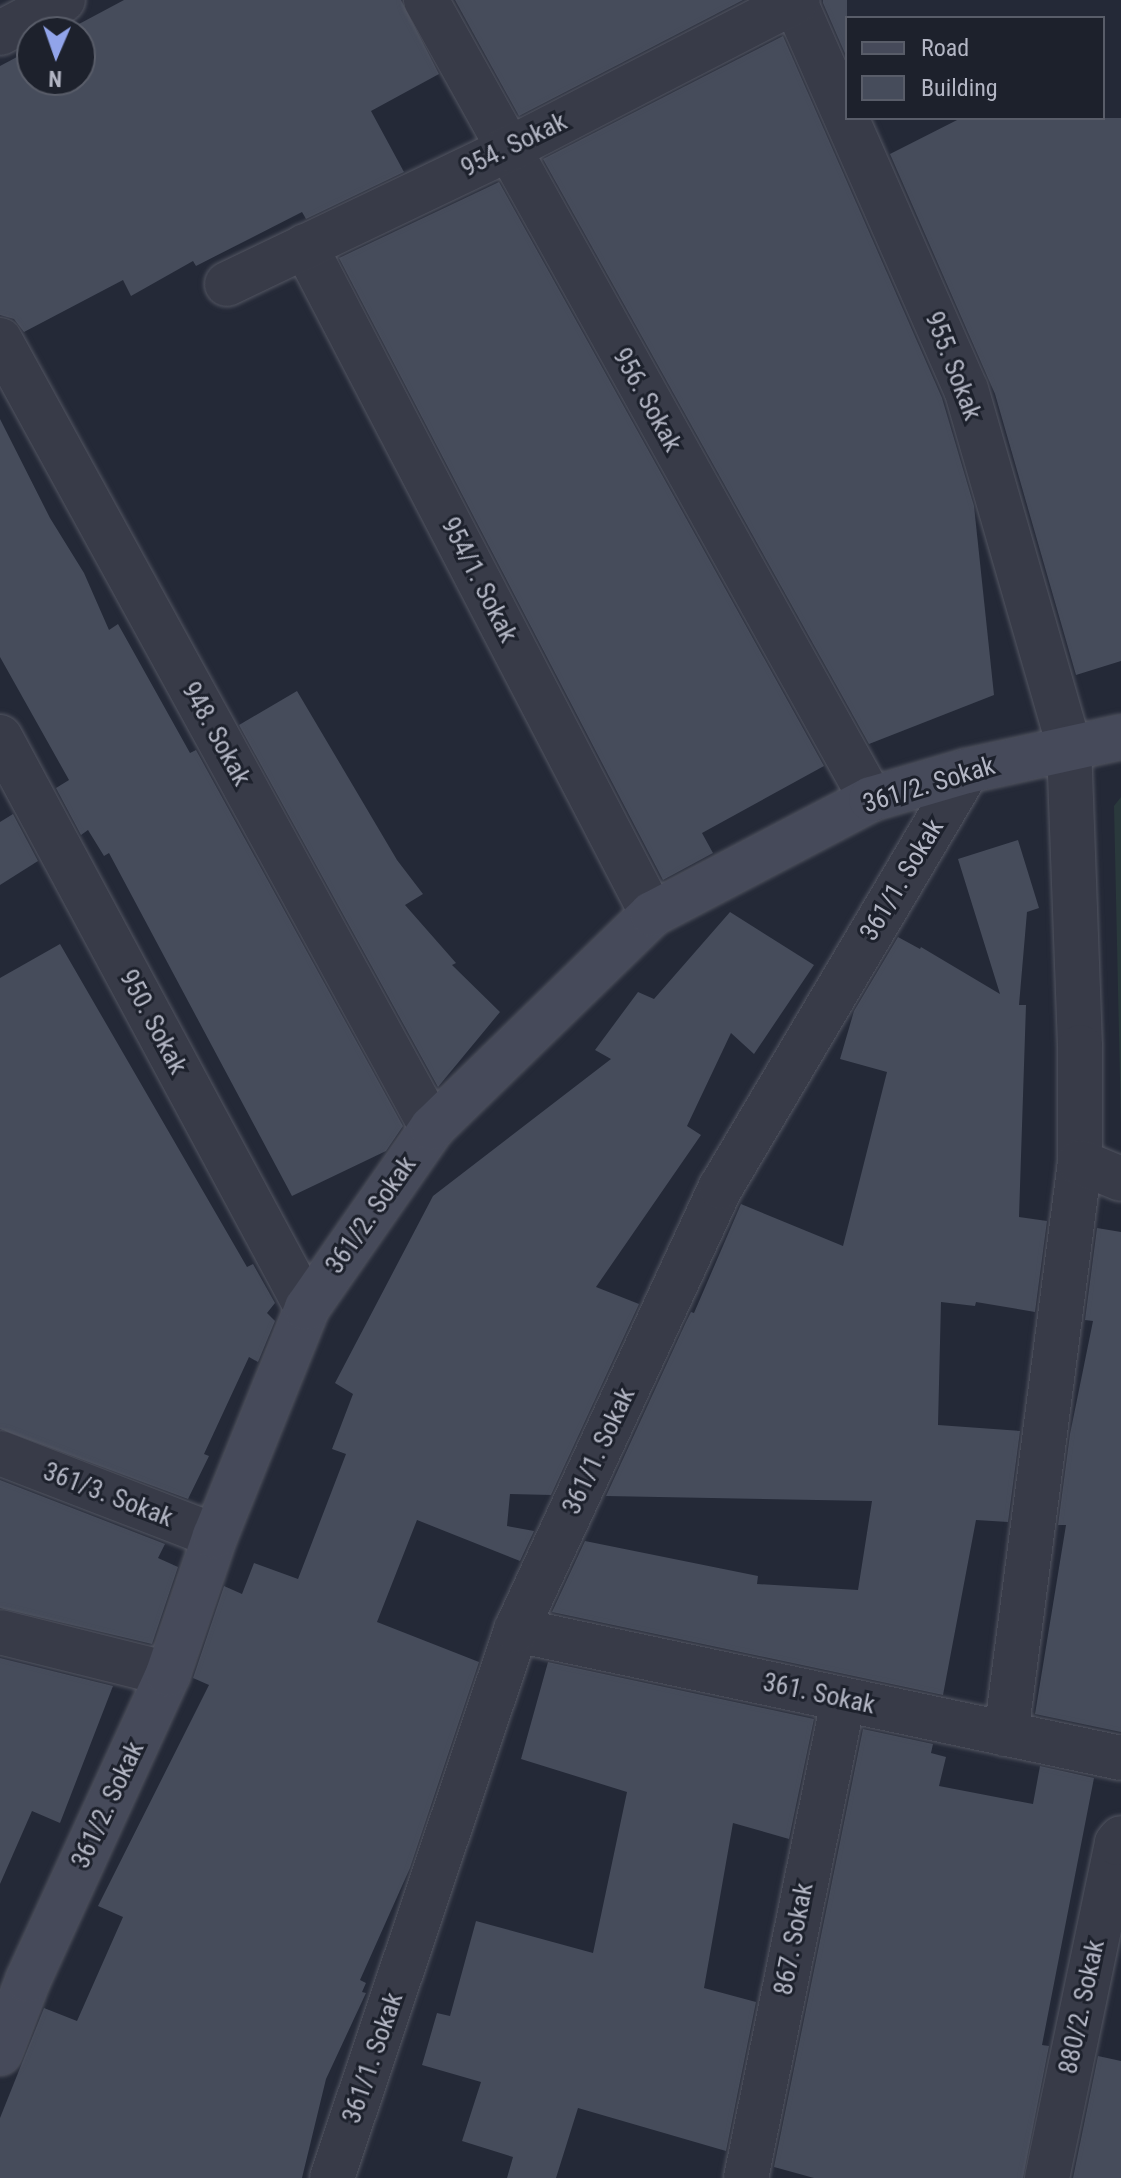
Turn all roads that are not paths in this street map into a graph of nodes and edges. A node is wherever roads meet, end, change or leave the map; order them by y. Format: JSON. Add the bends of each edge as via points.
{"nodes":[{"id":1,"x":63,"y":0,"type":"edge"},
{"id":2,"x":426,"y":0,"type":"edge"},
{"id":3,"x":796,"y":1,"type":"edge"},
{"id":4,"x":0,"y":33,"type":"edge"},
{"id":5,"x":845,"y":113,"type":"edge"},
{"id":6,"x":848,"y":120,"type":"edge"},
{"id":7,"x":507,"y":150,"type":"junction"},
{"id":8,"x":305,"y":246,"type":"junction"},
{"id":9,"x":227,"y":284,"type":"dead end"},
{"id":10,"x":0,"y":340,"type":"edge"},
{"id":11,"x":0,"y":737,"type":"edge"},
{"id":12,"x":1121,"y":737,"type":"edge"},
{"id":13,"x":1069,"y":746,"type":"junction"},
{"id":14,"x":967,"y":771,"type":"junction"},
{"id":15,"x":871,"y":799,"type":"junction"},
{"id":16,"x":652,"y":914,"type":"junction"},
{"id":17,"x":432,"y":1128,"type":"junction"},
{"id":18,"x":1080,"y":1162,"type":"junction"},
{"id":19,"x":1121,"y":1179,"type":"edge"},
{"id":20,"x":307,"y":1308,"type":"junction"},
{"id":21,"x":0,"y":1453,"type":"edge"},
{"id":22,"x":215,"y":1536,"type":"junction"},
{"id":23,"x":516,"y":1630,"type":"junction"},
{"id":24,"x":0,"y":1632,"type":"edge"},
{"id":25,"x":168,"y":1674,"type":"junction"},
{"id":26,"x":843,"y":1700,"type":"junction"},
{"id":27,"x":1006,"y":1734,"type":"junction"},
{"id":28,"x":1121,"y":1758,"type":"edge"},
{"id":29,"x":1121,"y":1838,"type":"edge"},
{"id":30,"x":0,"y":2053,"type":"edge"},
{"id":31,"x":332,"y":2178,"type":"edge"},
{"id":32,"x":746,"y":2178,"type":"edge"},
{"id":33,"x":1047,"y":2178,"type":"edge"}],
"edges":[{"from":1,"to":4,"type":"street"},
{"from":2,"to":7,"type":"street","name":"956. Sokak"},
{"from":3,"to":5,"type":"street","name":"955. Sokak"},
{"from":3,"to":7,"type":"street","name":"954. Sokak"},
{"from":6,"to":13,"type":"street","name":"955. Sokak","via":[[966,389]]},
{"from":7,"to":8,"type":"street","name":"954. Sokak"},
{"from":7,"to":15,"type":"street","name":"956. Sokak"},
{"from":8,"to":9,"type":"street","name":"954. Sokak"},
{"from":8,"to":16,"type":"street","name":"954/1. Sokak"},
{"from":10,"to":17,"type":"street","name":"948. Sokak"},
{"from":11,"to":20,"type":"street","name":"950. Sokak"},
{"from":12,"to":13,"type":"street","name":"361/2. Sokak"},
{"from":13,"to":14,"type":"street","name":"361/2. Sokak"},
{"from":13,"to":18,"type":"street","name":"955. Sokak"},
{"from":14,"to":15,"type":"street","name":"361/2. Sokak"},
{"from":14,"to":23,"type":"street","name":"361/1. Sokak","via":[[721,1187]]},
{"from":15,"to":16,"type":"street","name":"361/2. Sokak"},
{"from":16,"to":17,"type":"street","name":"361/2. Sokak"},
{"from":17,"to":20,"type":"street","name":"361/2. Sokak"},
{"from":18,"to":19,"type":"street"},
{"from":18,"to":27,"type":"street","name":"955. Sokak"},
{"from":20,"to":22,"type":"street","name":"361/2. Sokak"},
{"from":21,"to":22,"type":"street","name":"361/3. Sokak"},
{"from":22,"to":25,"type":"street","name":"361/2. Sokak"},
{"from":23,"to":26,"type":"street","name":"361. Sokak"},
{"from":23,"to":31,"type":"street","name":"361/1. Sokak"},
{"from":24,"to":25,"type":"street"},
{"from":25,"to":30,"type":"street","name":"361/2. Sokak"},
{"from":26,"to":27,"type":"street","name":"361. Sokak"},
{"from":26,"to":32,"type":"street","name":"867. Sokak"},
{"from":27,"to":28,"type":"street","name":"361. Sokak"},
{"from":29,"to":33,"type":"street","name":"880/2. Sokak"}]}
